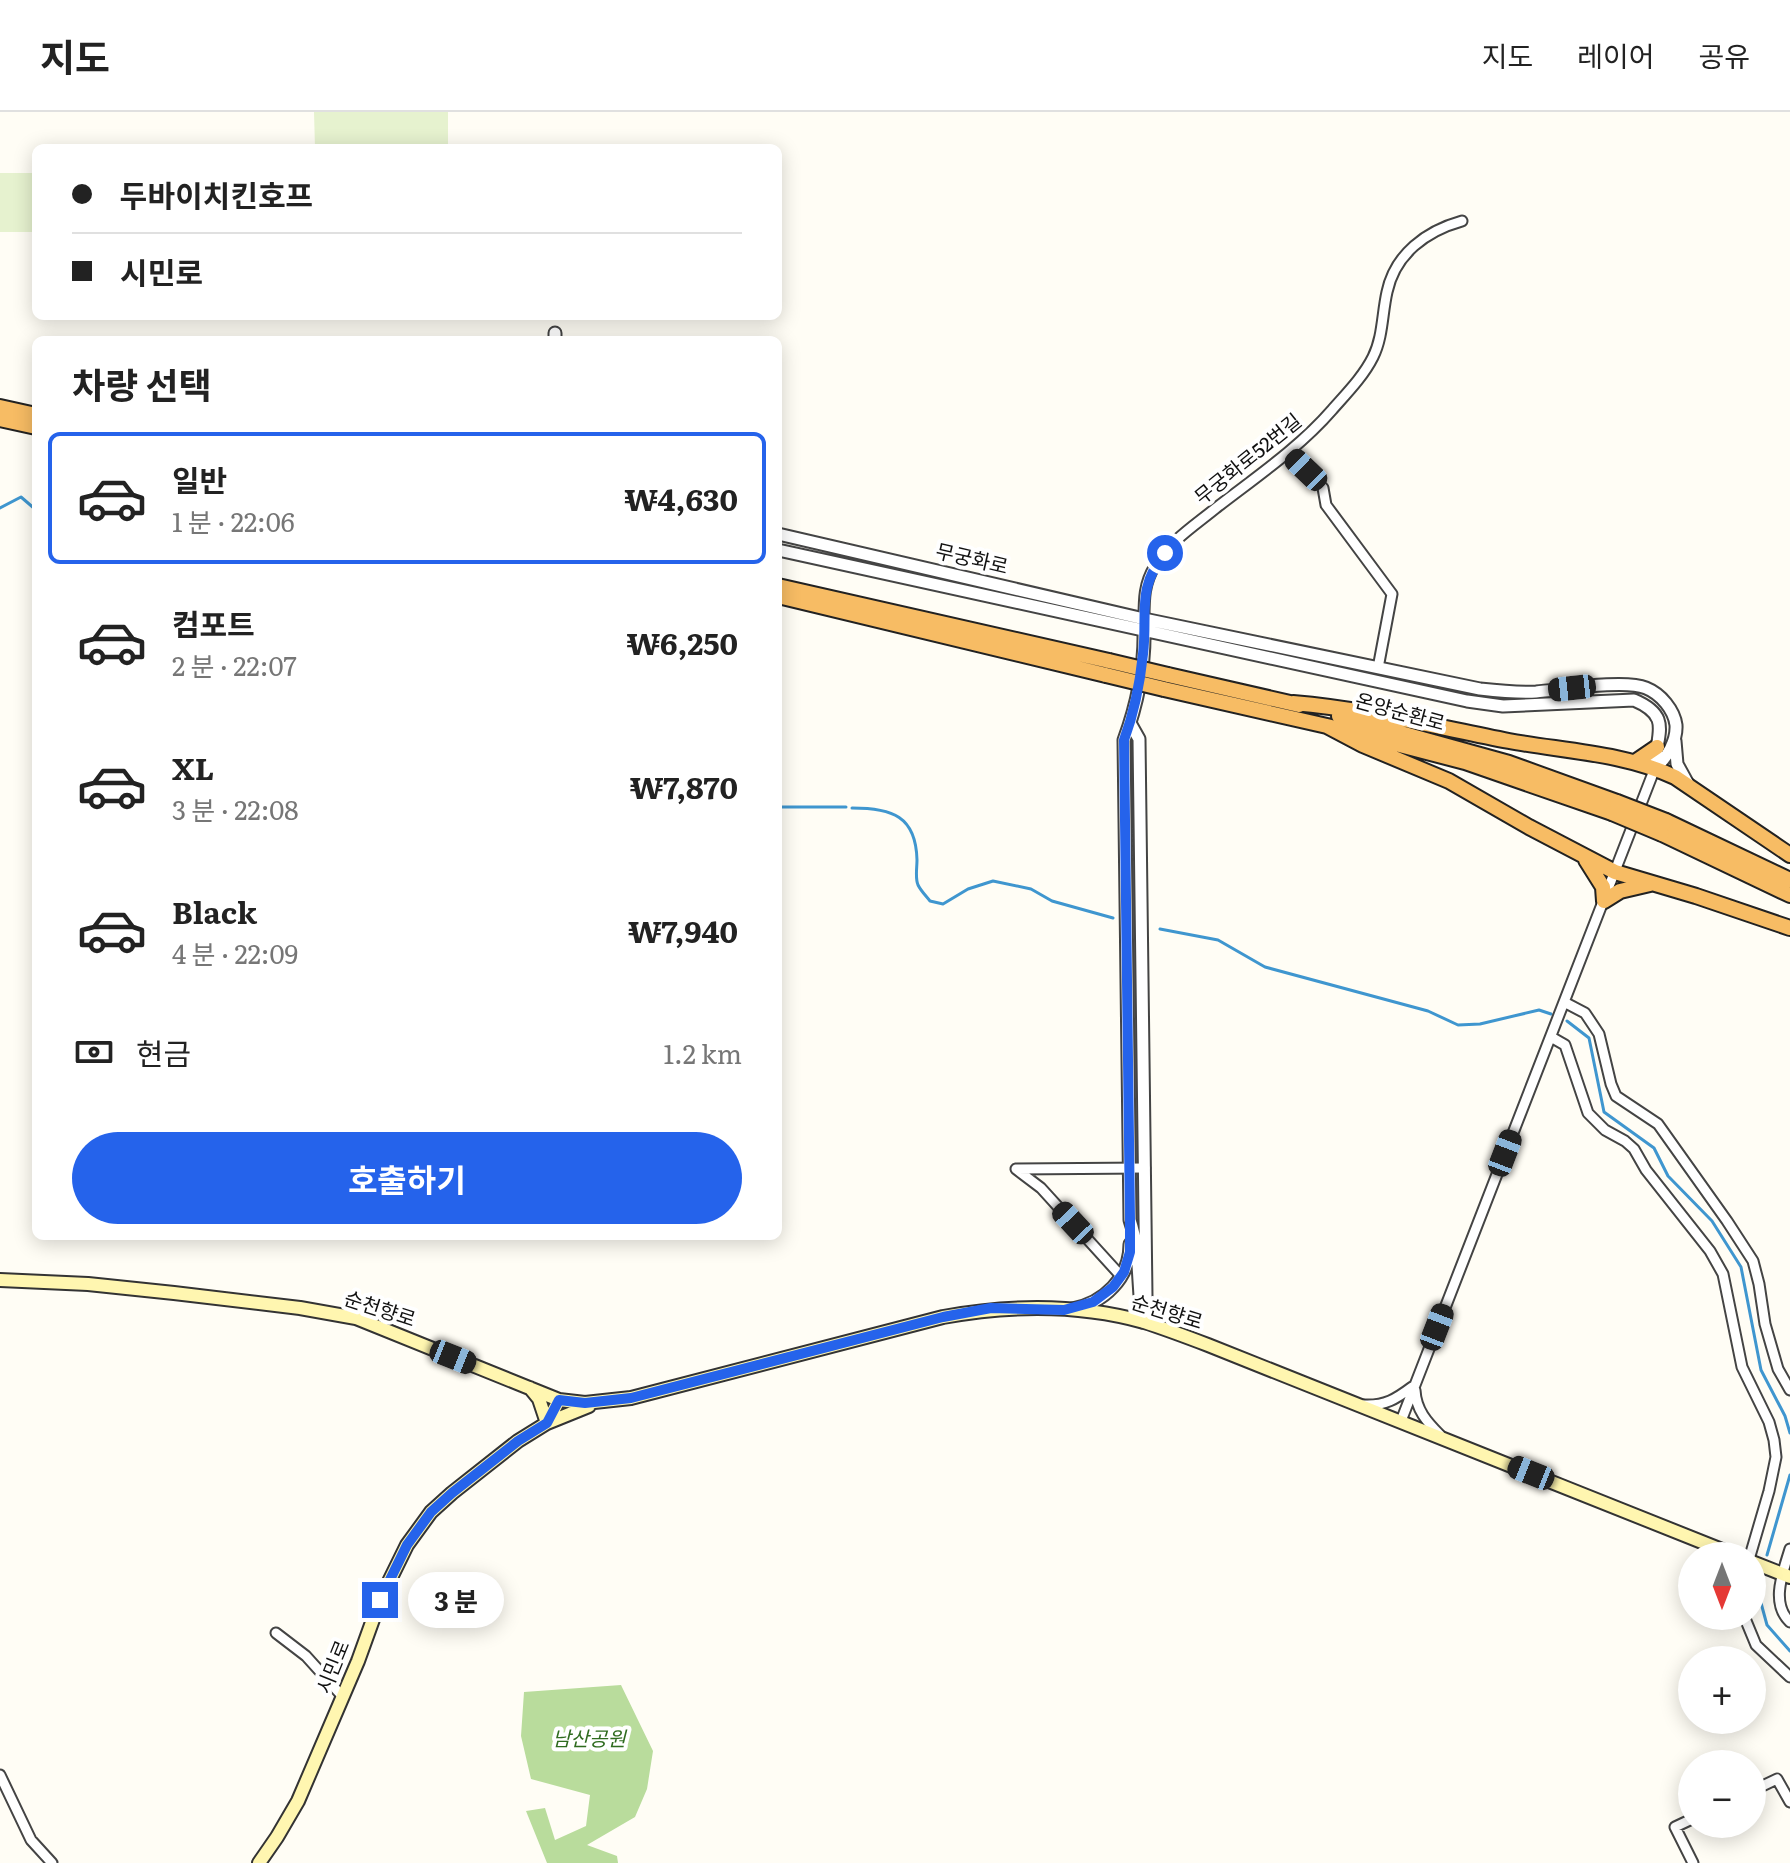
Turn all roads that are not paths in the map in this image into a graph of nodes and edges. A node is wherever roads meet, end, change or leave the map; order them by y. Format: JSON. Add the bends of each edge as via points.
{"nodes":[{"id":1,"x":1462,"y":221,"type":"dead end"},
{"id":2,"x":0,"y":407,"type":"edge"},
{"id":3,"x":32,"y":414,"type":"edge"},
{"id":4,"x":0,"y":419,"type":"edge"},
{"id":5,"x":32,"y":426,"type":"edge"},
{"id":6,"x":1288,"y":453,"type":"junction"},
{"id":7,"x":782,"y":535,"type":"edge"},
{"id":8,"x":782,"y":551,"type":"edge"},
{"id":9,"x":782,"y":587,"type":"edge"},
{"id":10,"x":782,"y":597,"type":"edge"},
{"id":11,"x":1144,"y":619,"type":"junction"},
{"id":12,"x":1144,"y":632,"type":"junction"},
{"id":13,"x":1108,"y":668,"type":"junction"},
{"id":14,"x":1378,"y":668,"type":"junction"},
{"id":15,"x":1166,"y":682,"type":"junction"},
{"id":16,"x":1293,"y":703,"type":"junction"},
{"id":17,"x":1130,"y":723,"type":"junction"},
{"id":18,"x":1327,"y":726,"type":"junction"},
{"id":19,"x":1675,"y":735,"type":"junction"},
{"id":20,"x":1657,"y":747,"type":"junction"},
{"id":21,"x":1635,"y":762,"type":"junction"},
{"id":22,"x":1655,"y":768,"type":"junction"},
{"id":23,"x":1691,"y":788,"type":"junction"},
{"id":24,"x":1614,"y":807,"type":"junction"},
{"id":25,"x":1664,"y":828,"type":"junction"},
{"id":26,"x":1583,"y":855,"type":"junction"},
{"id":27,"x":1790,"y":855,"type":"edge"},
{"id":28,"x":1615,"y":872,"type":"junction"},
{"id":29,"x":1790,"y":880,"type":"edge"},
{"id":30,"x":1654,"y":883,"type":"junction"},
{"id":31,"x":1790,"y":895,"type":"edge"},
{"id":32,"x":1604,"y":901,"type":"junction"},
{"id":33,"x":1790,"y":928,"type":"edge"},
{"id":34,"x":1564,"y":1002,"type":"junction"},
{"id":35,"x":1551,"y":1037,"type":"junction"},
{"id":36,"x":1130,"y":1168,"type":"junction"},
{"id":37,"x":1145,"y":1168,"type":"junction"},
{"id":38,"x":1130,"y":1220,"type":"junction"},
{"id":39,"x":1121,"y":1276,"type":"junction"},
{"id":40,"x":0,"y":1280,"type":"edge"},
{"id":41,"x":1064,"y":1310,"type":"junction"},
{"id":42,"x":1143,"y":1322,"type":"junction"},
{"id":43,"x":1415,"y":1385,"type":"junction"},
{"id":44,"x":529,"y":1386,"type":"junction"},
{"id":45,"x":1790,"y":1390,"type":"edge"},
{"id":46,"x":559,"y":1400,"type":"junction"},
{"id":47,"x":600,"y":1403,"type":"junction"},
{"id":48,"x":1358,"y":1404,"type":"junction"},
{"id":49,"x":1401,"y":1421,"type":"junction"},
{"id":50,"x":547,"y":1423,"type":"junction"},
{"id":51,"x":1443,"y":1438,"type":"junction"},
{"id":52,"x":1702,"y":1542,"type":"edge"},
{"id":53,"x":1754,"y":1542,"type":"edge"},
{"id":54,"x":1790,"y":1549,"type":"edge"},
{"id":55,"x":1766,"y":1568,"type":"edge"},
{"id":56,"x":1786,"y":1576,"type":"edge"},
{"id":57,"x":1790,"y":1622,"type":"edge"},
{"id":58,"x":1750,"y":1630,"type":"edge"},
{"id":59,"x":276,"y":1633,"type":"dead end"},
{"id":60,"x":1790,"y":1677,"type":"edge"},
{"id":61,"x":343,"y":1697,"type":"junction"},
{"id":62,"x":0,"y":1775,"type":"edge"},
{"id":63,"x":1766,"y":1784,"type":"edge"},
{"id":64,"x":1790,"y":1802,"type":"edge"},
{"id":65,"x":1680,"y":1838,"type":"edge"},
{"id":66,"x":52,"y":1863,"type":"edge"},
{"id":67,"x":259,"y":1863,"type":"edge"},
{"id":68,"x":1693,"y":1863,"type":"edge"}],
"edges":[{"from":1,"to":6,"type":"street","name":"무궁화로52번길","via":[[1442,226],[1394,268],[1372,359],[1310,436]]},
{"from":2,"to":3,"type":"highway"},
{"from":4,"to":5,"type":"highway"},
{"from":6,"to":11,"type":"street","name":"무궁화로52번길","via":[[1175,540],[1147,581]]},
{"from":6,"to":14,"type":"street","via":[[1323,488],[1326,505],[1392,594]]},
{"from":7,"to":11,"type":"street","name":"무궁화로"},
{"from":8,"to":12,"type":"street","name":"무궁화로"},
{"from":9,"to":13,"type":"highway"},
{"from":10,"to":13,"type":"highway"},
{"from":11,"to":12,"type":"street"},
{"from":11,"to":14,"type":"street","name":"무궁화로"},
{"from":12,"to":17,"type":"street"},
{"from":12,"to":20,"type":"street","name":"무궁화로","via":[[1467,701],[1514,706],[1634,700],[1660,722]]},
{"from":13,"to":15,"type":"highway","bridge":true},
{"from":14,"to":19,"type":"street","name":"무궁화로","via":[[1505,692],[1645,687],[1672,712]]},
{"from":15,"to":16,"type":"highway","name":"온양순환로"},
{"from":15,"to":18,"type":"highway","name":"온양순환로"},
{"from":16,"to":21,"type":"highway","via":[[1340,707]]},
{"from":16,"to":24,"type":"highway","name":"온양순환로","via":[[1474,753]]},
{"from":17,"to":36,"type":"street","via":[[1124,740]]},
{"from":17,"to":37,"type":"street","via":[[1139,739]]},
{"from":18,"to":24,"type":"highway","name":"온양순환로"},
{"from":18,"to":26,"type":"highway","via":[[1449,781]]},
{"from":19,"to":22,"type":"street","via":[[1665,760]]},
{"from":19,"to":23,"type":"street","name":"무궁화로","via":[[1679,769]]},
{"from":20,"to":21,"type":"highway"},
{"from":20,"to":22,"type":"street"},
{"from":21,"to":22,"type":"highway"},
{"from":22,"to":23,"type":"highway"},
{"from":22,"to":28,"type":"street"},
{"from":23,"to":27,"type":"highway"},
{"from":24,"to":25,"type":"highway","bridge":true},
{"from":25,"to":29,"type":"highway"},
{"from":25,"to":31,"type":"highway"},
{"from":26,"to":28,"type":"highway"},
{"from":26,"to":32,"type":"highway","via":[[1603,887]]},
{"from":28,"to":30,"type":"highway"},
{"from":28,"to":32,"type":"street"},
{"from":30,"to":32,"type":"highway"},
{"from":30,"to":33,"type":"highway"},
{"from":32,"to":34,"type":"street"},
{"from":34,"to":35,"type":"street"},
{"from":34,"to":45,"type":"street","via":[[1585,1013],[1599,1034],[1616,1096],[1658,1124],[1753,1261],[1769,1339]]},
{"from":35,"to":43,"type":"street"},
{"from":35,"to":53,"type":"street","via":[[1565,1045],[1588,1113],[1634,1149],[1723,1274],[1742,1367],[1769,1422],[1776,1457]]},
{"from":36,"to":37,"type":"street"},
{"from":36,"to":38,"type":"street"},
{"from":36,"to":39,"type":"street","via":[[1016,1169],[1041,1188]]},
{"from":37,"to":42,"type":"street"},
{"from":38,"to":39,"type":"street","via":[[1130,1252]]},
{"from":38,"to":42,"type":"street"},
{"from":39,"to":41,"type":"street","via":[[1103,1297]]},
{"from":40,"to":44,"type":"main road","name":"순천향로","via":[[174,1293],[356,1318]]},
{"from":41,"to":42,"type":"main road","name":"순천향로"},
{"from":41,"to":47,"type":"main road","name":"순천향로","via":[[991,1308],[943,1317]]},
{"from":42,"to":48,"type":"main road","name":"순천향로"},
{"from":43,"to":48,"type":"street","via":[[1394,1401]]},
{"from":43,"to":49,"type":"street"},
{"from":43,"to":51,"type":"street","via":[[1419,1409]]},
{"from":44,"to":46,"type":"main road","name":"순천향로"},
{"from":44,"to":50,"type":"main road"},
{"from":46,"to":47,"type":"main road","name":"순천향로"},
{"from":46,"to":50,"type":"main road","name":"시민로"},
{"from":47,"to":50,"type":"main road"},
{"from":48,"to":49,"type":"main road","name":"순천향로"},
{"from":49,"to":51,"type":"main road","name":"순천향로"},
{"from":50,"to":61,"type":"main road","name":"시민로","via":[[431,1512],[407,1545],[380,1600]]},
{"from":51,"to":52,"type":"main road","name":"순천향로"},
{"from":54,"to":56,"type":"street"},
{"from":55,"to":56,"type":"main road"},
{"from":56,"to":57,"type":"street","via":[[1779,1594]]},
{"from":58,"to":60,"type":"street","via":[[1756,1645]]},
{"from":59,"to":61,"type":"street","via":[[306,1656]]},
{"from":61,"to":67,"type":"main road","name":"시민로","via":[[298,1801]]},
{"from":62,"to":66,"type":"street","via":[[31,1840]]},
{"from":63,"to":64,"type":"street","via":[[1777,1779]]},
{"from":65,"to":68,"type":"street"}]}
